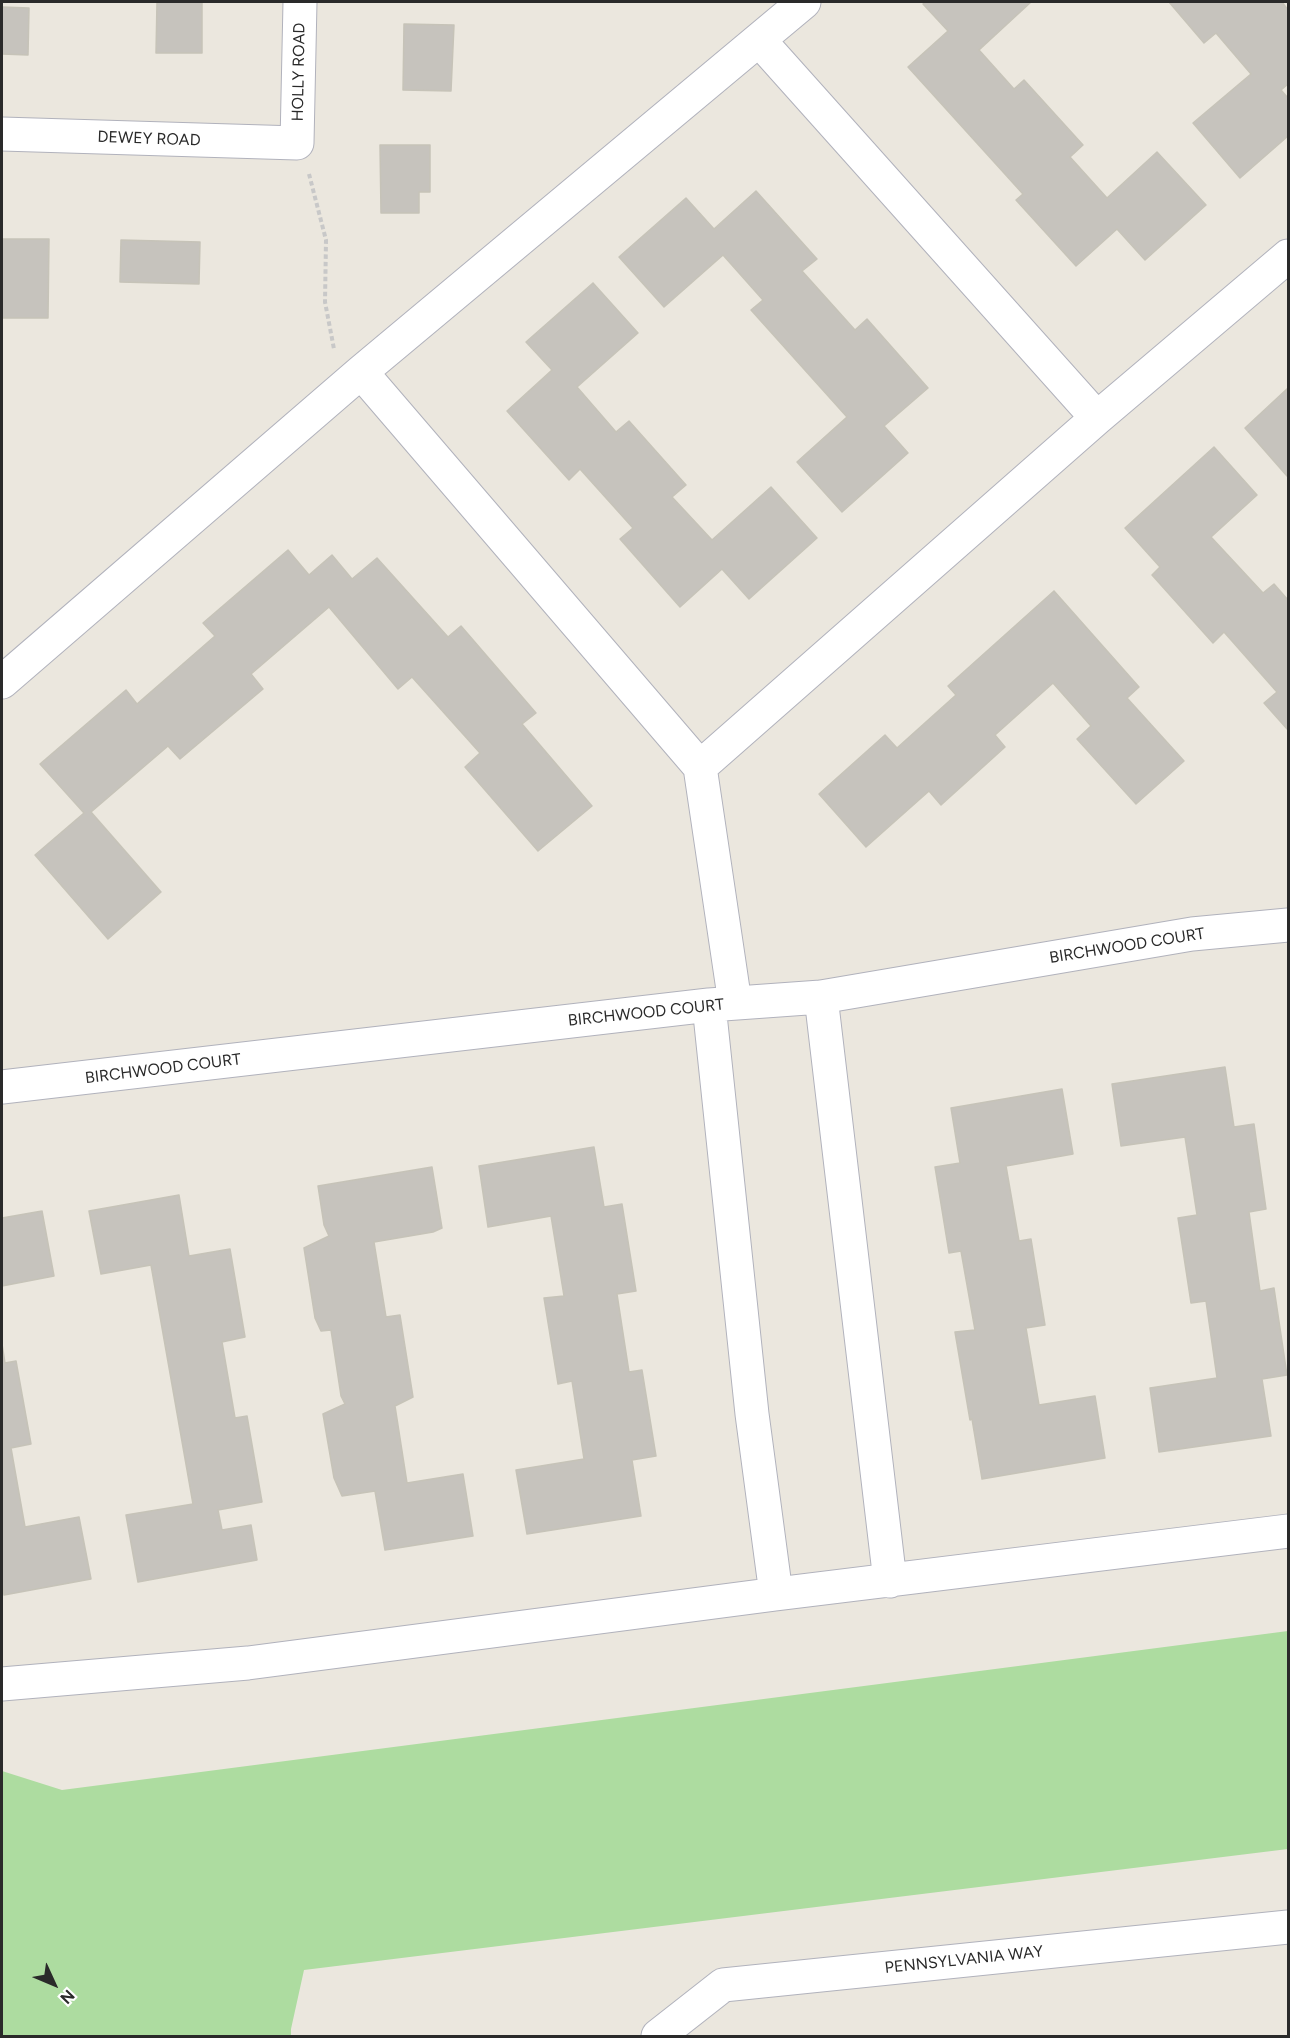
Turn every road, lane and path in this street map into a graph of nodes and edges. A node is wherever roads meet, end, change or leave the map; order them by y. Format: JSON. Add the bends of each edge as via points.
{"nodes":[{"id":1,"x":300,"y":2,"type":"edge"},
{"id":2,"x":804,"y":2,"type":"edge"},
{"id":3,"x":759,"y":40,"type":"junction"},
{"id":4,"x":2,"y":135,"type":"edge"},
{"id":5,"x":297,"y":142,"type":"junction"},
{"id":6,"x":1288,"y":256,"type":"edge"},
{"id":7,"x":360,"y":372,"type":"junction"},
{"id":8,"x":1096,"y":418,"type":"junction"},
{"id":9,"x":2,"y":682,"type":"edge"},
{"id":10,"x":699,"y":766,"type":"junction"},
{"id":11,"x":1288,"y":925,"type":"edge"},
{"id":12,"x":821,"y":997,"type":"junction"},
{"id":13,"x":722,"y":1004,"type":"junction"},
{"id":14,"x":2,"y":1088,"type":"edge"},
{"id":15,"x":1288,"y":1531,"type":"edge"},
{"id":16,"x":890,"y":1581,"type":"junction"},
{"id":17,"x":776,"y":1594,"type":"junction"},
{"id":18,"x":2,"y":1684,"type":"edge"},
{"id":19,"x":1288,"y":1927,"type":"edge"},
{"id":20,"x":658,"y":2037,"type":"edge"}],
"edges":[{"from":1,"to":5,"type":"street","name":"HOLLY ROAD"},
{"from":2,"to":3,"type":"street"},
{"from":3,"to":7,"type":"street"},
{"from":3,"to":8,"type":"street"},
{"from":4,"to":5,"type":"street","name":"DEWEY ROAD"},
{"from":5,"to":7,"type":"path","via":[[312,180],[326,240],[325,302],[336,357]]},
{"from":6,"to":8,"type":"street"},
{"from":7,"to":9,"type":"street"},
{"from":7,"to":10,"type":"street"},
{"from":8,"to":10,"type":"street"},
{"from":10,"to":13,"type":"street"},
{"from":11,"to":12,"type":"street","name":"BIRCHWOOD COURT","via":[[1192,934]]},
{"from":12,"to":13,"type":"street","name":"BIRCHWOOD COURT"},
{"from":12,"to":16,"type":"street"},
{"from":13,"to":14,"type":"street","name":"BIRCHWOOD COURT"},
{"from":13,"to":17,"type":"street","via":[[752,1414]]},
{"from":15,"to":16,"type":"street"},
{"from":16,"to":17,"type":"street"},
{"from":17,"to":18,"type":"street","via":[[248,1663]]},
{"from":19,"to":20,"type":"street","name":"PENNSYLVANIA WAY","via":[[723,1984]]}]}
